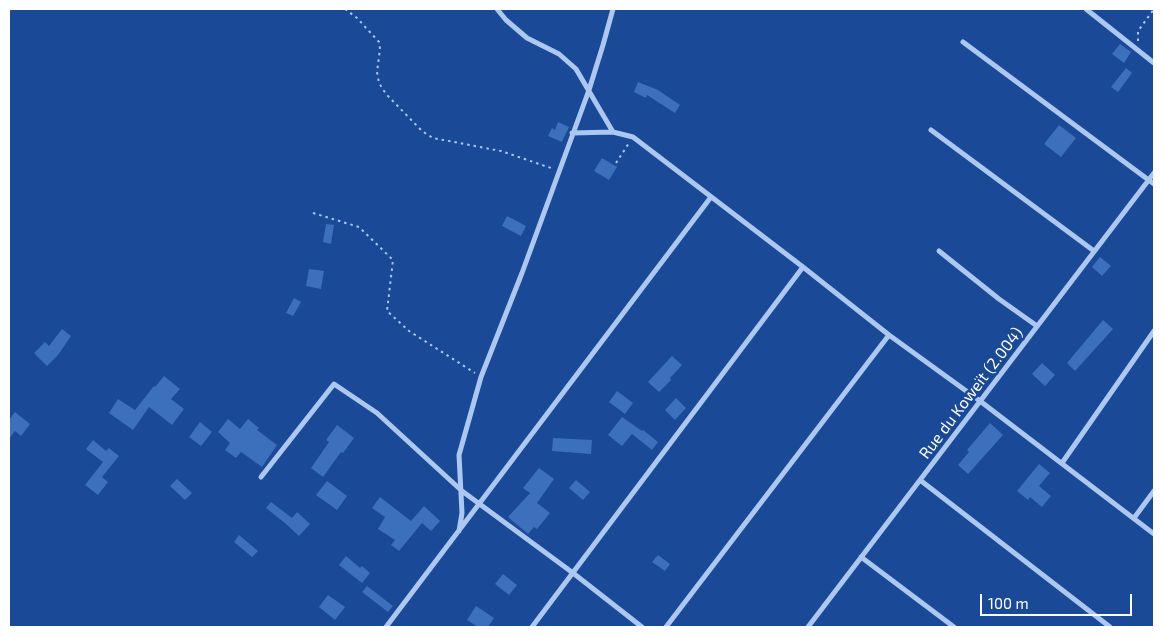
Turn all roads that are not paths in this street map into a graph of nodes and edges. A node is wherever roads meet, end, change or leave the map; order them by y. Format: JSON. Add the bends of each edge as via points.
{"nodes":[{"id":1,"x":497,"y":9,"type":"edge"},
{"id":2,"x":613,"y":9,"type":"edge"},
{"id":3,"x":1086,"y":9,"type":"edge"},
{"id":4,"x":963,"y":42,"type":"dead end"},
{"id":5,"x":1154,"y":63,"type":"edge"},
{"id":6,"x":589,"y":90,"type":"junction"},
{"id":7,"x":931,"y":130,"type":"dead end"},
{"id":8,"x":613,"y":132,"type":"junction"},
{"id":9,"x":572,"y":133,"type":"junction"},
{"id":10,"x":1154,"y":173,"type":"edge"},
{"id":11,"x":1149,"y":180,"type":"junction"},
{"id":12,"x":1154,"y":184,"type":"edge"},
{"id":13,"x":711,"y":197,"type":"junction"},
{"id":14,"x":939,"y":252,"type":"dead end"},
{"id":15,"x":1094,"y":252,"type":"junction"},
{"id":16,"x":804,"y":267,"type":"junction"},
{"id":17,"x":1037,"y":326,"type":"junction"},
{"id":18,"x":1154,"y":331,"type":"edge"},
{"id":19,"x":889,"y":335,"type":"junction"},
{"id":20,"x":980,"y":401,"type":"junction"},
{"id":21,"x":1062,"y":463,"type":"junction"},
{"id":22,"x":261,"y":477,"type":"dead end"},
{"id":23,"x":920,"y":480,"type":"junction"},
{"id":24,"x":462,"y":491,"type":"junction"},
{"id":25,"x":1154,"y":491,"type":"edge"},
{"id":26,"x":479,"y":503,"type":"junction"},
{"id":27,"x":1134,"y":518,"type":"junction"},
{"id":28,"x":458,"y":531,"type":"junction"},
{"id":29,"x":1154,"y":534,"type":"edge"},
{"id":30,"x":861,"y":557,"type":"junction"},
{"id":31,"x":573,"y":573,"type":"junction"},
{"id":32,"x":386,"y":627,"type":"edge"},
{"id":33,"x":532,"y":627,"type":"edge"},
{"id":34,"x":642,"y":627,"type":"edge"},
{"id":35,"x":666,"y":627,"type":"edge"},
{"id":36,"x":808,"y":627,"type":"edge"},
{"id":37,"x":954,"y":627,"type":"edge"},
{"id":38,"x":1110,"y":627,"type":"edge"}],
"edges":[{"from":1,"to":6,"type":"street","via":[[527,38],[570,63]]},
{"from":2,"to":6,"type":"street"},
{"from":3,"to":5,"type":"street"},
{"from":4,"to":11,"type":"street"},
{"from":6,"to":8,"type":"street"},
{"from":6,"to":9,"type":"street"},
{"from":7,"to":15,"type":"street"},
{"from":8,"to":9,"type":"street"},
{"from":8,"to":13,"type":"street","via":[[633,138]]},
{"from":9,"to":24,"type":"street","via":[[481,377],[459,455]]},
{"from":10,"to":11,"type":"street","name":"Rue du Koweït (2.004)"},
{"from":11,"to":12,"type":"street"},
{"from":11,"to":15,"type":"street","name":"Rue du Koweït (2.004)"},
{"from":13,"to":16,"type":"street"},
{"from":13,"to":26,"type":"street"},
{"from":14,"to":17,"type":"street"},
{"from":15,"to":17,"type":"street","name":"Rue du Koweït (2.004)"},
{"from":16,"to":19,"type":"street"},
{"from":16,"to":31,"type":"street"},
{"from":17,"to":20,"type":"street","name":"Rue du Koweït (2.004)"},
{"from":18,"to":21,"type":"street"},
{"from":19,"to":20,"type":"street"},
{"from":19,"to":35,"type":"street"},
{"from":20,"to":21,"type":"street"},
{"from":20,"to":23,"type":"street","name":"Rue du Koweït (2.004)"},
{"from":21,"to":27,"type":"street"},
{"from":22,"to":24,"type":"street","via":[[334,384],[377,413]]},
{"from":23,"to":30,"type":"street","name":"Rue du Koweït (2.004)"},
{"from":23,"to":38,"type":"street"},
{"from":24,"to":26,"type":"street"},
{"from":24,"to":28,"type":"street"},
{"from":25,"to":27,"type":"street"},
{"from":26,"to":28,"type":"street"},
{"from":26,"to":31,"type":"street"},
{"from":27,"to":29,"type":"street"},
{"from":28,"to":32,"type":"street"},
{"from":30,"to":36,"type":"street","name":"Rue du Koweït (2.004)"},
{"from":30,"to":37,"type":"street"},
{"from":31,"to":33,"type":"street"},
{"from":31,"to":34,"type":"street"}]}
